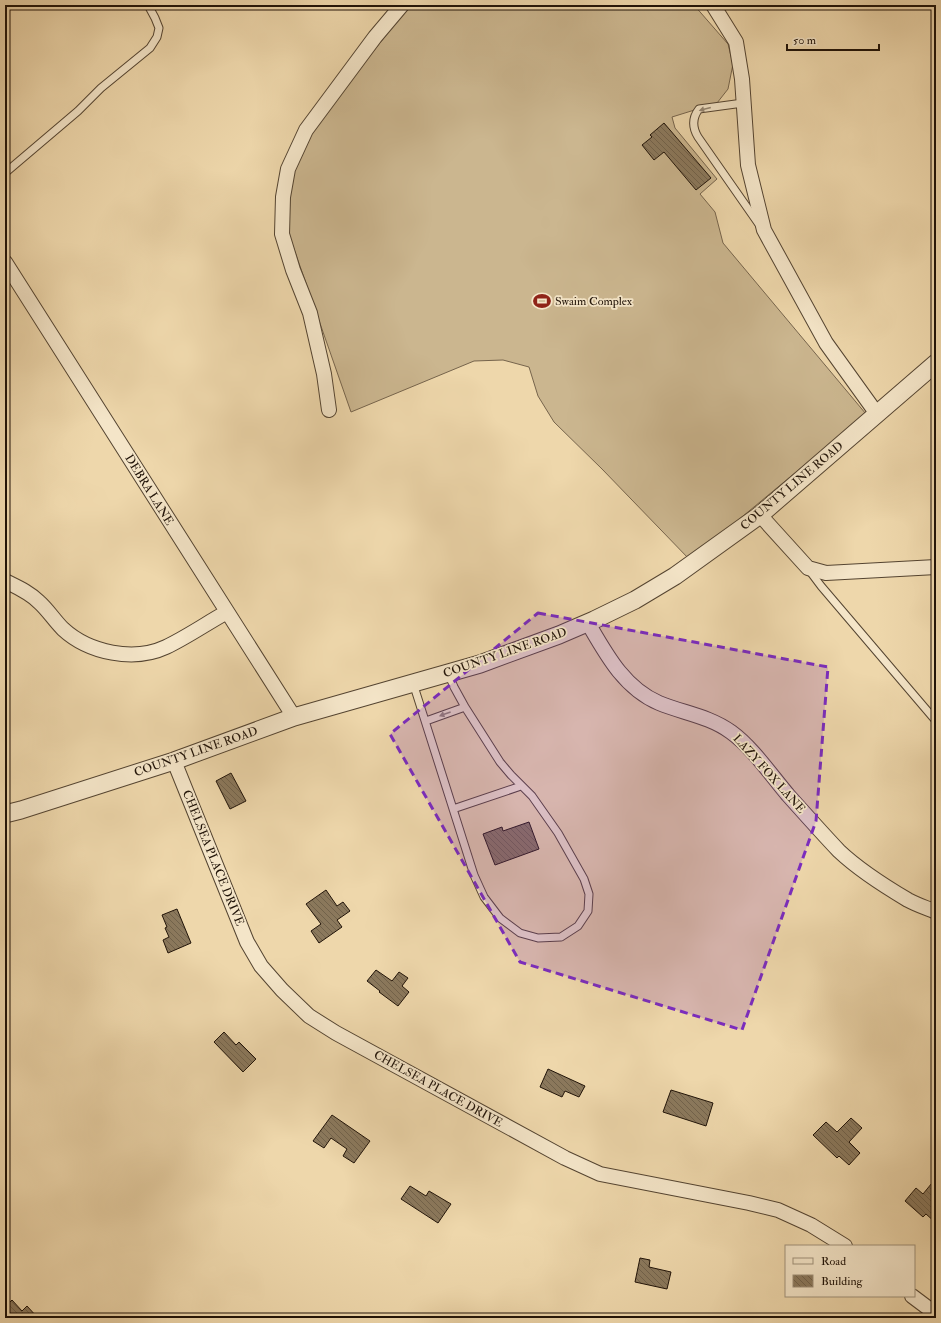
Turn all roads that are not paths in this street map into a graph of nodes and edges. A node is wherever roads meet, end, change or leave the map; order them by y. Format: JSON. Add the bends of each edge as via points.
{"nodes":[{"id":1,"x":148,"y":5,"type":"edge"},
{"id":2,"x":402,"y":5,"type":"edge"},
{"id":3,"x":713,"y":5,"type":"edge"},
{"id":4,"x":743,"y":103,"type":"junction"},
{"id":5,"x":5,"y":173,"type":"edge"},
{"id":6,"x":764,"y":230,"type":"junction"},
{"id":7,"x":5,"y":262,"type":"edge"},
{"id":8,"x":936,"y":362,"type":"edge"},
{"id":9,"x":329,"y":410,"type":"dead end"},
{"id":10,"x":877,"y":414,"type":"junction"},
{"id":11,"x":760,"y":515,"type":"junction"},
{"id":12,"x":936,"y":567,"type":"edge"},
{"id":13,"x":808,"y":568,"type":"junction"},
{"id":14,"x":5,"y":581,"type":"edge"},
{"id":15,"x":227,"y":612,"type":"junction"},
{"id":16,"x":588,"y":623,"type":"junction"},
{"id":17,"x":448,"y":673,"type":"junction"},
{"id":18,"x":413,"y":683,"type":"junction"},
{"id":19,"x":465,"y":707,"type":"junction"},
{"id":20,"x":294,"y":718,"type":"junction"},
{"id":21,"x":426,"y":721,"type":"junction"},
{"id":22,"x":936,"y":721,"type":"edge"},
{"id":23,"x":174,"y":761,"type":"junction"},
{"id":24,"x":521,"y":786,"type":"junction"},
{"id":25,"x":453,"y":809,"type":"junction"},
{"id":26,"x":5,"y":814,"type":"edge"},
{"id":27,"x":936,"y":912,"type":"edge"},
{"id":28,"x":843,"y":1245,"type":"edge"},
{"id":29,"x":913,"y":1297,"type":"edge"},
{"id":30,"x":936,"y":1314,"type":"edge"}],
"edges":[{"from":1,"to":5,"type":"lane","via":[[159,28],[157,38],[150,48],[100,88]]},
{"from":2,"to":9,"type":"street","via":[[306,130],[288,169],[283,197],[282,234],[310,313],[324,374]]},
{"from":3,"to":4,"type":"street","via":[[736,42]]},
{"from":4,"to":6,"type":"street","via":[[748,165]]},
{"from":4,"to":6,"type":"lane","one_way":true,"via":[[699,109],[694,118],[694,131]]},
{"from":6,"to":10,"type":"street","via":[[826,342]]},
{"from":7,"to":15,"type":"street","name":"DEBRA LANE"},
{"from":8,"to":10,"type":"street","name":"COUNTY LINE ROAD"},
{"from":10,"to":11,"type":"street","name":"COUNTY LINE ROAD"},
{"from":11,"to":13,"type":"street"},
{"from":11,"to":16,"type":"street","name":"COUNTY LINE ROAD","via":[[675,576],[636,600]]},
{"from":12,"to":13,"type":"street","via":[[826,573]]},
{"from":13,"to":22,"type":"lane"},
{"from":14,"to":15,"type":"street","via":[[38,601],[63,629],[78,641],[120,654],[146,653],[165,647]]},
{"from":15,"to":20,"type":"street","name":"DEBRA LANE"},
{"from":16,"to":17,"type":"street","name":"COUNTY LINE ROAD","via":[[480,664]]},
{"from":16,"to":27,"type":"street","name":"LAZY FOX LANE","via":[[619,673],[638,691],[658,703],[709,719],[731,732],[747,746],[840,851],[866,872],[909,900]]},
{"from":17,"to":18,"type":"street","name":"COUNTY LINE ROAD"},
{"from":17,"to":19,"type":"lane"},
{"from":18,"to":20,"type":"street","name":"COUNTY LINE ROAD"},
{"from":18,"to":21,"type":"lane"},
{"from":19,"to":21,"type":"lane","one_way":true},
{"from":19,"to":24,"type":"lane","via":[[500,762]]},
{"from":20,"to":23,"type":"street","name":"COUNTY LINE ROAD"},
{"from":21,"to":25,"type":"lane"},
{"from":23,"to":26,"type":"street","name":"COUNTY LINE ROAD"},
{"from":23,"to":28,"type":"street","name":"CHELSEA PLACE DRIVE","via":[[247,942],[261,966],[309,1016],[565,1158],[600,1174],[778,1210]]},
{"from":24,"to":25,"type":"lane"},
{"from":24,"to":25,"type":"lane","via":[[532,796],[558,833],[584,879],[589,894],[588,911],[578,926],[561,937],[538,938],[520,933],[500,918],[484,897],[474,875]]},
{"from":29,"to":30,"type":"street"}]}
